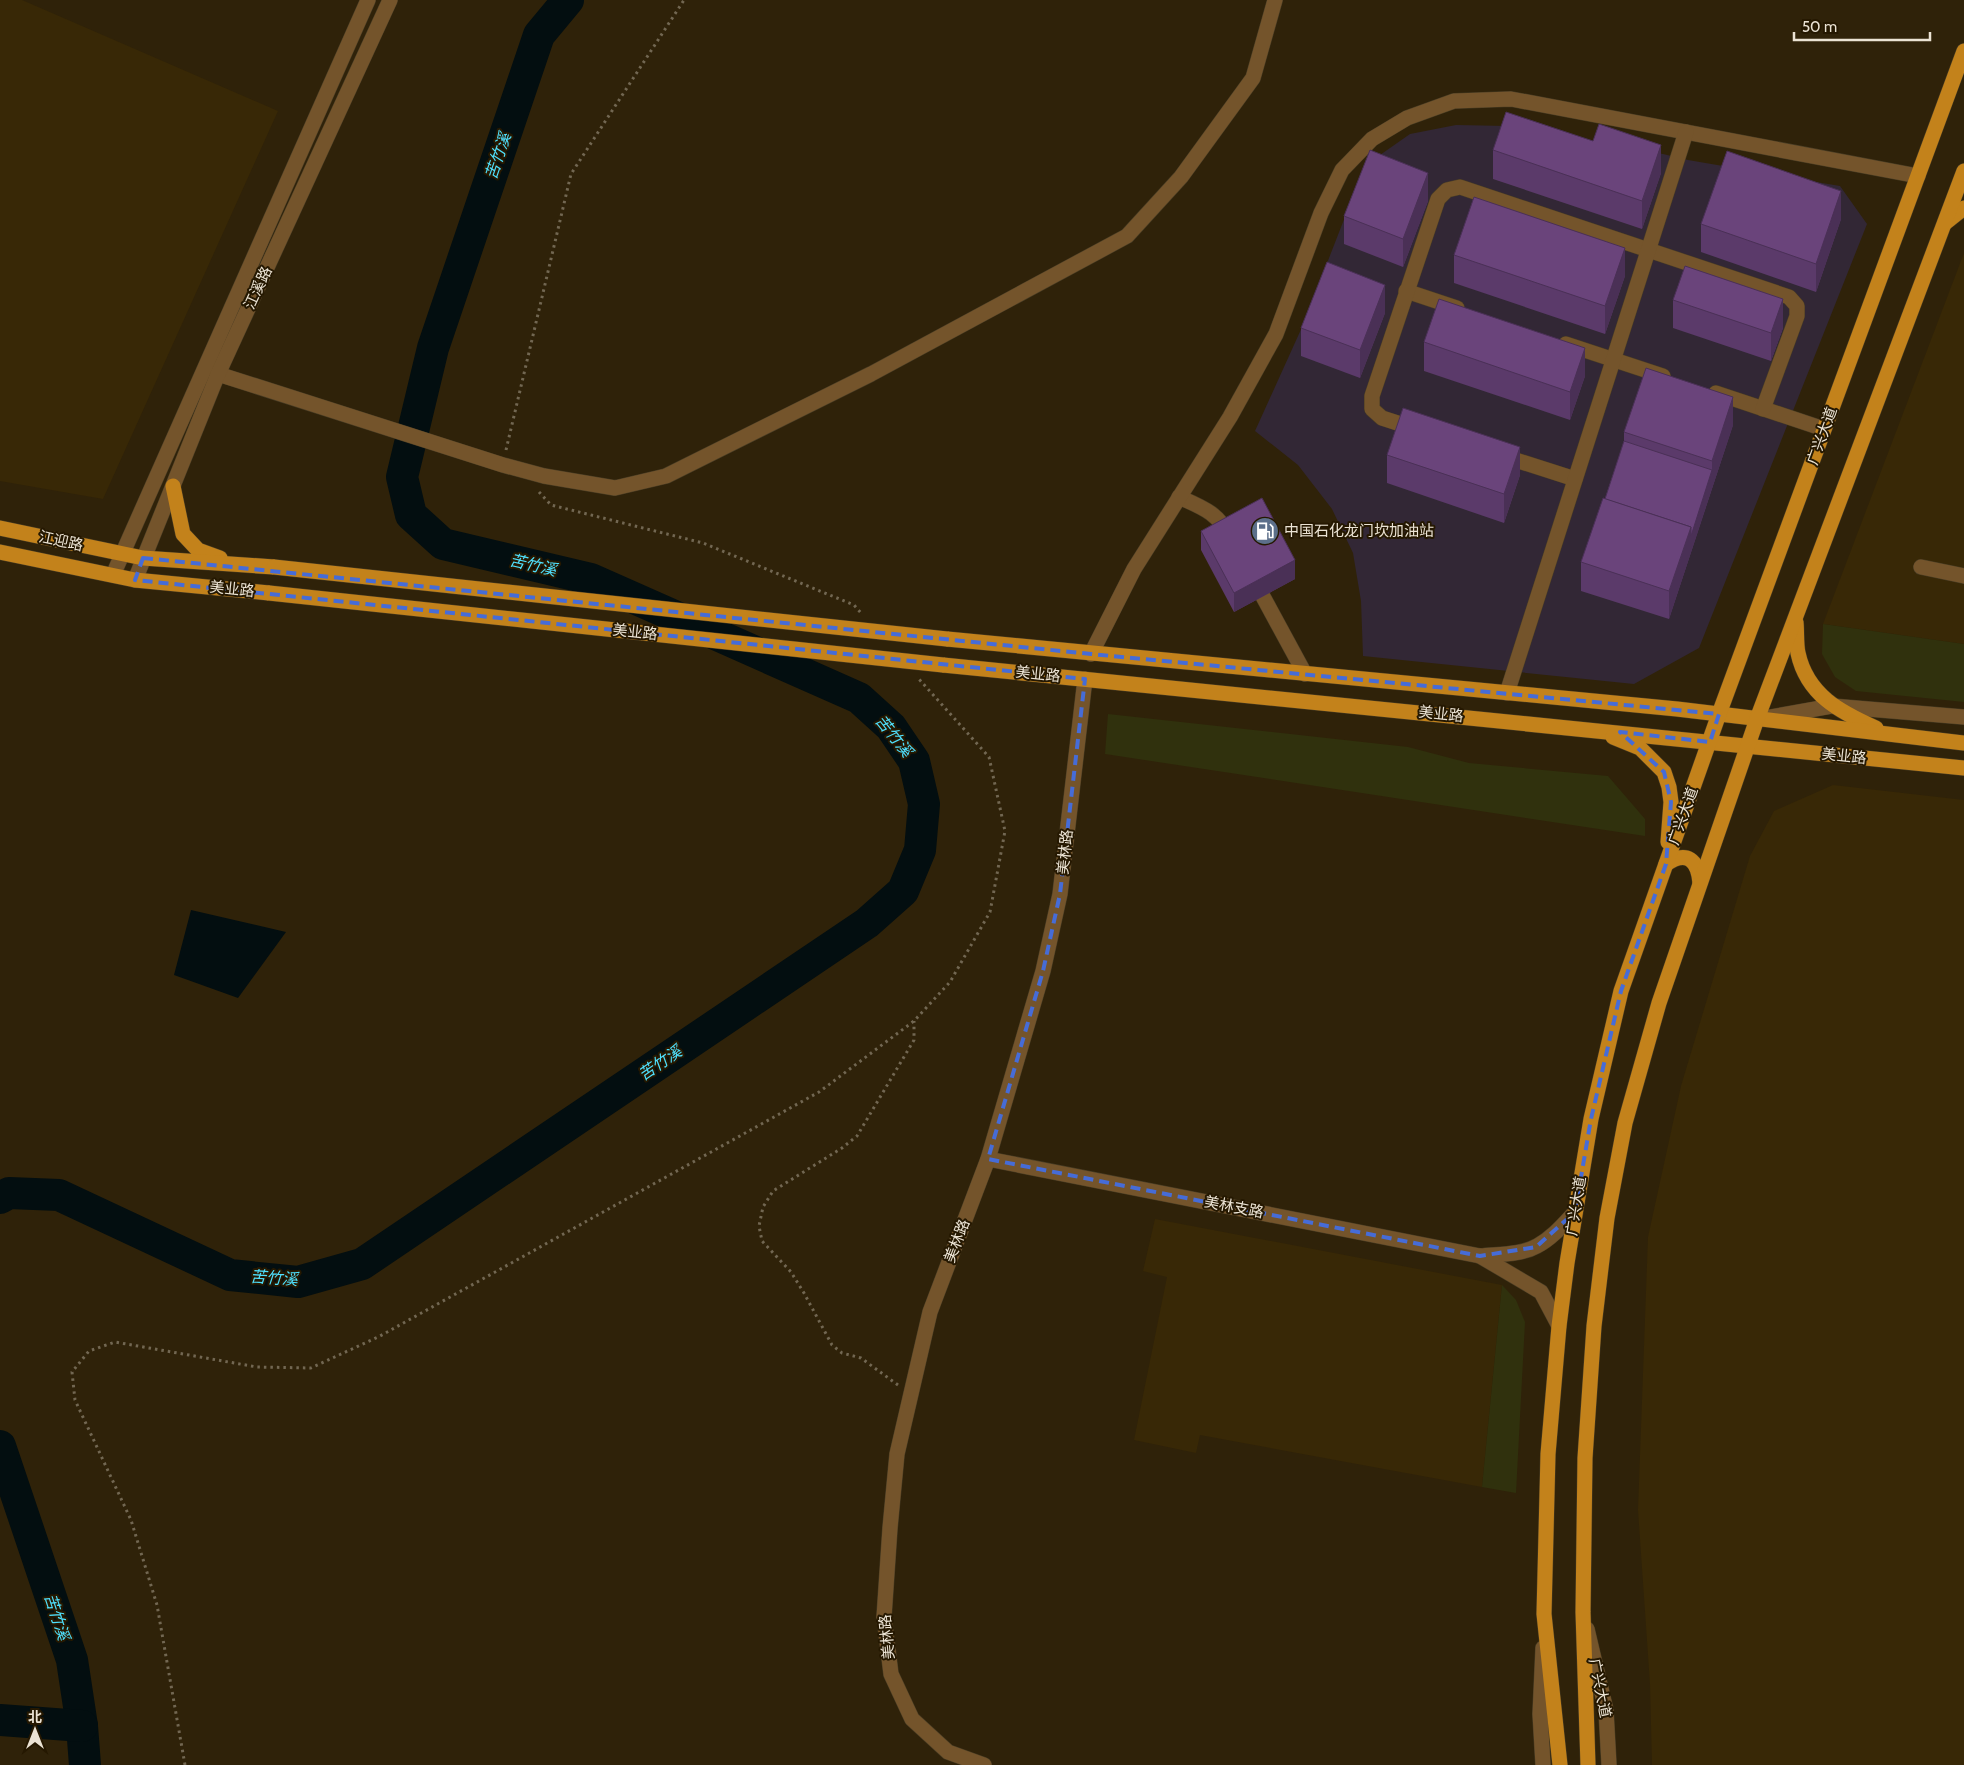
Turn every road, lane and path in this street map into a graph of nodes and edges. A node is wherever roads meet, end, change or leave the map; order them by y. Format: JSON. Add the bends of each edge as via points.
{"nodes":[{"id":1,"x":368,"y":0,"type":"edge"},
{"id":2,"x":390,"y":0,"type":"edge"},
{"id":3,"x":684,"y":0,"type":"edge"},
{"id":4,"x":1275,"y":0,"type":"edge"},
{"id":5,"x":1964,"y":52,"type":"edge"},
{"id":6,"x":1686,"y":132,"type":"junction"},
{"id":7,"x":1964,"y":171,"type":"edge"},
{"id":8,"x":1918,"y":176,"type":"junction"},
{"id":9,"x":1964,"y":208,"type":"edge"},
{"id":10,"x":1944,"y":224,"type":"junction"},
{"id":11,"x":1648,"y":250,"type":"junction"},
{"id":12,"x":1406,"y":291,"type":"junction"},
{"id":13,"x":1472,"y":312,"type":"edge"},
{"id":14,"x":1557,"y":340,"type":"edge"},
{"id":15,"x":1613,"y":359,"type":"junction"},
{"id":16,"x":218,"y":374,"type":"junction"},
{"id":17,"x":1679,"y":381,"type":"edge"},
{"id":18,"x":1698,"y":387,"type":"edge"},
{"id":19,"x":1763,"y":409,"type":"junction"},
{"id":20,"x":1824,"y":429,"type":"junction"},
{"id":21,"x":1428,"y":432,"type":"edge"},
{"id":22,"x":1483,"y":450,"type":"edge"},
{"id":23,"x":502,"y":465,"type":"junction"},
{"id":24,"x":544,"y":476,"type":"junction"},
{"id":25,"x":1575,"y":479,"type":"junction"},
{"id":26,"x":173,"y":486,"type":"junction"},
{"id":27,"x":1179,"y":497,"type":"junction"},
{"id":28,"x":0,"y":528,"type":"edge"},
{"id":29,"x":1238,"y":550,"type":"edge"},
{"id":30,"x":0,"y":552,"type":"edge"},
{"id":31,"x":121,"y":554,"type":"junction"},
{"id":32,"x":144,"y":558,"type":"junction"},
{"id":33,"x":238,"y":565,"type":"junction"},
{"id":34,"x":1247,"y":566,"type":"edge"},
{"id":35,"x":1920,"y":567,"type":"dead end"},
{"id":36,"x":113,"y":575,"type":"junction"},
{"id":37,"x":1964,"y":576,"type":"edge"},
{"id":38,"x":135,"y":580,"type":"junction"},
{"id":39,"x":1796,"y":615,"type":"junction"},
{"id":40,"x":867,"y":620,"type":"dead end"},
{"id":41,"x":1091,"y":654,"type":"junction"},
{"id":42,"x":912,"y":671,"type":"dead end"},
{"id":43,"x":1305,"y":674,"type":"junction"},
{"id":44,"x":1085,"y":679,"type":"junction"},
{"id":45,"x":1507,"y":693,"type":"junction"},
{"id":46,"x":1832,"y":706,"type":"junction"},
{"id":47,"x":1719,"y":714,"type":"junction"},
{"id":48,"x":1964,"y":717,"type":"edge"},
{"id":49,"x":1757,"y":719,"type":"junction"},
{"id":50,"x":1575,"y":727,"type":"junction"},
{"id":51,"x":1894,"y":735,"type":"junction"},
{"id":52,"x":1710,"y":742,"type":"junction"},
{"id":53,"x":1964,"y":742,"type":"edge"},
{"id":54,"x":1748,"y":747,"type":"junction"},
{"id":55,"x":1964,"y":768,"type":"edge"},
{"id":56,"x":1666,"y":864,"type":"junction"},
{"id":57,"x":1700,"y":886,"type":"junction"},
{"id":58,"x":914,"y":1021,"type":"junction"},
{"id":59,"x":988,"y":1159,"type":"junction"},
{"id":60,"x":1575,"y":1212,"type":"junction"},
{"id":61,"x":1480,"y":1256,"type":"junction"},
{"id":62,"x":1559,"y":1326,"type":"junction"},
{"id":63,"x":910,"y":1394,"type":"junction"},
{"id":64,"x":1583,"y":1612,"type":"junction"},
{"id":65,"x":1544,"y":1614,"type":"junction"},
{"id":66,"x":185,"y":1765,"type":"edge"},
{"id":67,"x":984,"y":1765,"type":"edge"},
{"id":68,"x":1543,"y":1765,"type":"edge"},
{"id":69,"x":1560,"y":1765,"type":"edge"},
{"id":70,"x":1588,"y":1765,"type":"edge"},
{"id":71,"x":1609,"y":1765,"type":"edge"}],
"edges":[{"from":1,"to":31,"type":"street","name":"江溪路"},
{"from":2,"to":16,"type":"street","name":"江溪路"},
{"from":3,"to":23,"type":"path","via":[[571,174]]},
{"from":4,"to":24,"type":"street","via":[[1253,78],[1181,177],[1127,236],[871,374],[666,476],[615,488]]},
{"from":5,"to":8,"type":"main road","name":"广兴大道"},
{"from":6,"to":8,"type":"street"},
{"from":6,"to":11,"type":"street"},
{"from":6,"to":27,"type":"street","via":[[1510,99],[1454,101],[1406,118],[1372,139],[1342,170],[1321,213],[1276,334],[1230,417]]},
{"from":7,"to":10,"type":"main road","name":"广兴大道"},
{"from":8,"to":20,"type":"main road","name":"广兴大道"},
{"from":9,"to":10,"type":"main road"},
{"from":10,"to":39,"type":"main road","name":"广兴大道"},
{"from":11,"to":12,"type":"street","via":[[1460,187],[1447,190],[1438,199]]},
{"from":11,"to":15,"type":"street"},
{"from":11,"to":19,"type":"street","via":[[1788,297],[1797,306],[1797,316]]},
{"from":12,"to":13,"type":"street"},
{"from":12,"to":21,"type":"street","via":[[1372,396],[1372,408],[1382,418]]},
{"from":14,"to":15,"type":"street"},
{"from":15,"to":17,"type":"street"},
{"from":15,"to":25,"type":"street"},
{"from":16,"to":23,"type":"street"},
{"from":16,"to":26,"type":"street","name":"江溪路"},
{"from":18,"to":19,"type":"street"},
{"from":19,"to":20,"type":"street"},
{"from":20,"to":47,"type":"main road","name":"广兴大道"},
{"from":22,"to":25,"type":"street"},
{"from":23,"to":24,"type":"street"},
{"from":24,"to":40,"type":"path","via":[[539,491],[551,504],[704,544],[854,605]]},
{"from":25,"to":45,"type":"street"},
{"from":26,"to":32,"type":"street","name":"江溪路"},
{"from":26,"to":33,"type":"main road","via":[[183,534],[198,550]]},
{"from":27,"to":29,"type":"street","via":[[1215,514]]},
{"from":27,"to":41,"type":"street","via":[[1134,570]]},
{"from":28,"to":31,"type":"main road","name":"江迎路"},
{"from":30,"to":36,"type":"main road","name":"江迎路"},
{"from":31,"to":32,"type":"main road","name":"美业路"},
{"from":31,"to":36,"type":"street","name":"江溪路"},
{"from":32,"to":33,"type":"main road","name":"美业路"},
{"from":32,"to":38,"type":"street","name":"江溪路"},
{"from":33,"to":41,"type":"main road","name":"美业路","bridge":true},
{"from":34,"to":43,"type":"street"},
{"from":35,"to":37,"type":"street"},
{"from":36,"to":38,"type":"main road","name":"美业路"},
{"from":38,"to":44,"type":"main road","name":"美业路","bridge":true},
{"from":39,"to":46,"type":"main road","via":[[1797,652],[1802,668],[1811,684]]},
{"from":39,"to":49,"type":"main road","name":"广兴大道"},
{"from":41,"to":43,"type":"main road","name":"美业路"},
{"from":42,"to":58,"type":"path","via":[[989,757],[1005,831],[990,912],[950,982]]},
{"from":43,"to":45,"type":"main road","name":"美业路"},
{"from":44,"to":50,"type":"main road","name":"美业路"},
{"from":44,"to":59,"type":"street","name":"美林路","via":[[1060,894],[1043,971]]},
{"from":45,"to":47,"type":"main road","name":"美业路"},
{"from":46,"to":48,"type":"street"},
{"from":46,"to":49,"type":"street"},
{"from":46,"to":51,"type":"main road"},
{"from":47,"to":49,"type":"main road","name":"美业路"},
{"from":47,"to":52,"type":"main road","name":"广兴大道"},
{"from":49,"to":51,"type":"main road","name":"美业路"},
{"from":49,"to":54,"type":"main road","name":"广兴大道"},
{"from":50,"to":52,"type":"main road","name":"美业路"},
{"from":50,"to":56,"type":"main road","via":[[1640,748],[1664,772],[1670,802]]},
{"from":51,"to":53,"type":"main road","name":"美业路"},
{"from":52,"to":54,"type":"main road","name":"美业路"},
{"from":52,"to":56,"type":"main road","name":"广兴大道"},
{"from":54,"to":55,"type":"main road","name":"美业路"},
{"from":54,"to":57,"type":"main road","name":"广兴大道"},
{"from":56,"to":57,"type":"main road","via":[[1681,857],[1690,859],[1699,871]]},
{"from":56,"to":60,"type":"main road","name":"广兴大道","via":[[1621,992],[1590,1118]]},
{"from":57,"to":64,"type":"main road","name":"广兴大道","via":[[1659,1003],[1625,1123],[1608,1218],[1594,1326],[1585,1458]]},
{"from":58,"to":63,"type":"path","via":[[914,1040],[857,1136],[773,1191],[763,1207],[759,1226],[762,1241],[791,1272],[832,1345],[842,1353],[861,1358]]},
{"from":58,"to":66,"type":"path","via":[[819,1092],[380,1336],[311,1368],[257,1367],[115,1342],[89,1351],[72,1372],[75,1400],[131,1520],[157,1605]]},
{"from":59,"to":61,"type":"street","name":"美林支路"},
{"from":59,"to":63,"type":"street","name":"美林路","via":[[930,1312]]},
{"from":60,"to":61,"type":"street","via":[[1536,1247]]},
{"from":60,"to":62,"type":"main road","name":"广兴大道"},
{"from":61,"to":62,"type":"street","via":[[1541,1292]]},
{"from":62,"to":65,"type":"main road","name":"广兴大道","via":[[1548,1454]]},
{"from":63,"to":67,"type":"street","name":"美林路","via":[[897,1454],[890,1528],[884,1617],[891,1674],[912,1719],[948,1752]]},
{"from":64,"to":70,"type":"main road","name":"广兴大道"},
{"from":64,"to":71,"type":"street","name":"广兴大道","via":[[1606,1710]]},
{"from":65,"to":68,"type":"street","name":"广兴大道","via":[[1540,1714]]},
{"from":65,"to":69,"type":"main road","name":"广兴大道"}]}
